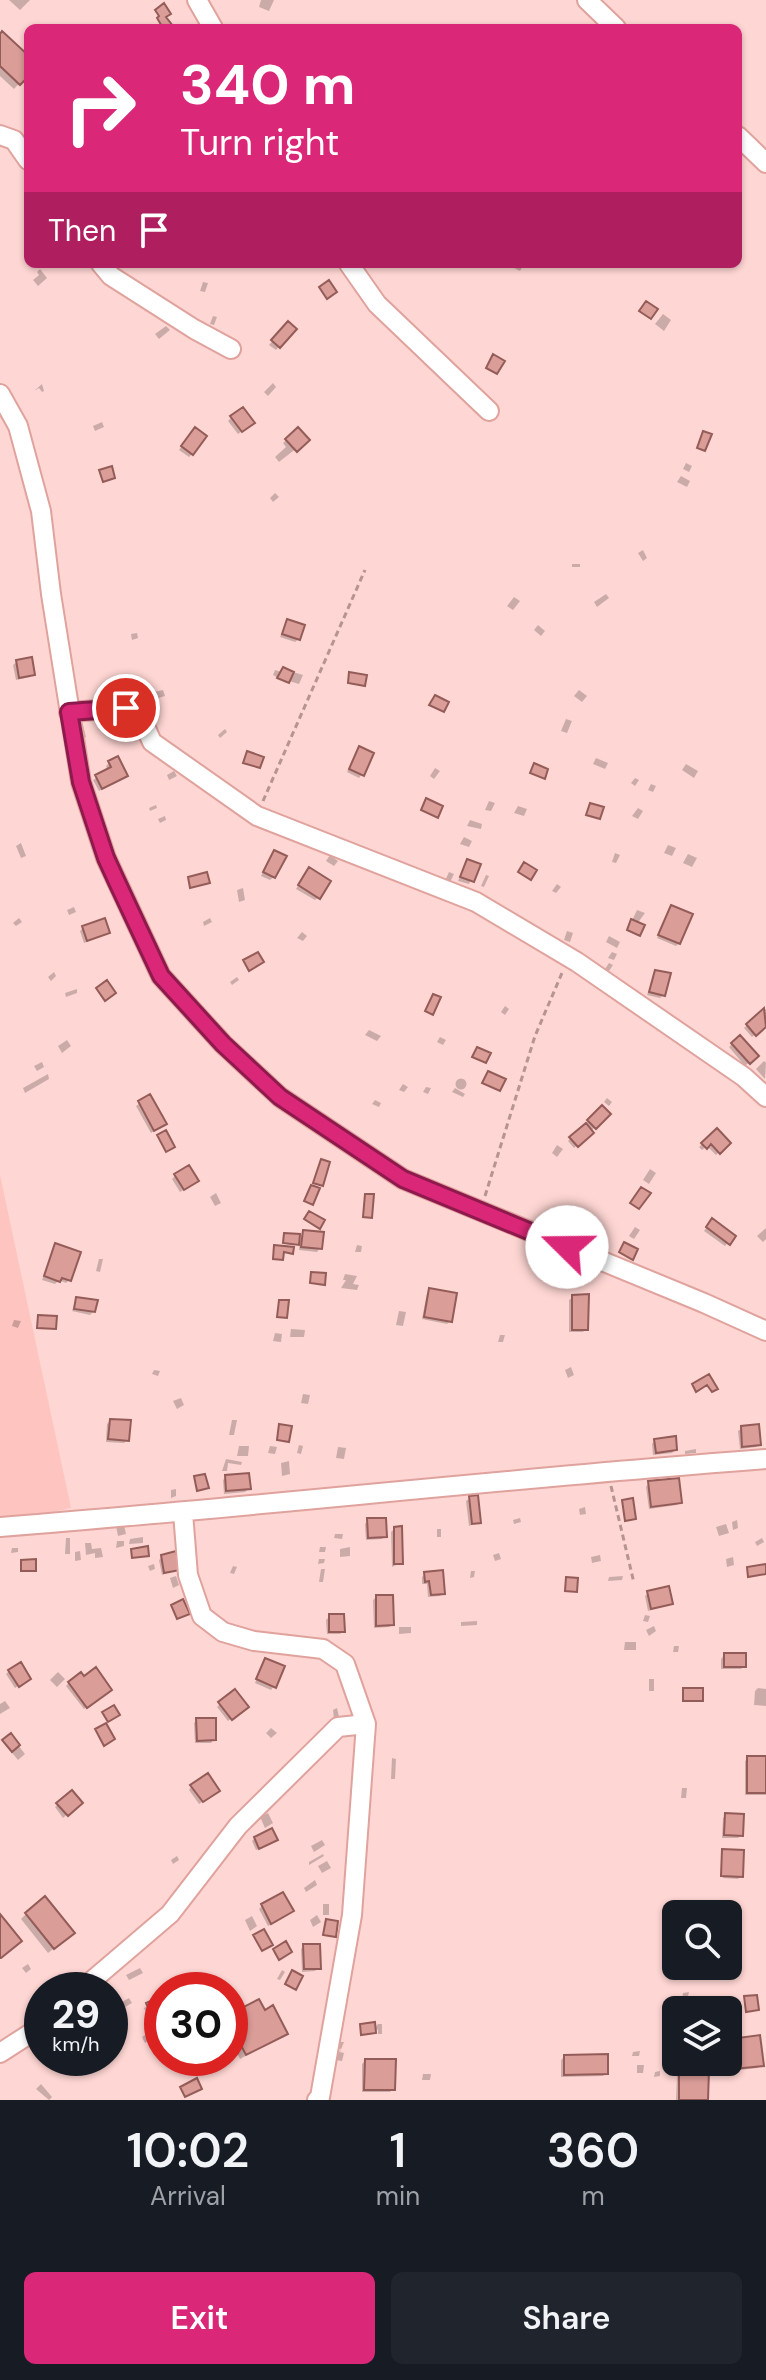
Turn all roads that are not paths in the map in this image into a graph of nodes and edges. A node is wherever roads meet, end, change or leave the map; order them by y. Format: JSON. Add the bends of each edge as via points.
{"nodes":[{"id":1,"x":197,"y":0,"type":"edge"},
{"id":2,"x":587,"y":0,"type":"edge"},
{"id":3,"x":211,"y":24,"type":"edge"},
{"id":4,"x":612,"y":24,"type":"edge"},
{"id":5,"x":0,"y":135,"type":"edge"},
{"id":6,"x":742,"y":140,"type":"edge"},
{"id":7,"x":24,"y":154,"type":"edge"},
{"id":8,"x":766,"y":163,"type":"edge"},
{"id":9,"x":104,"y":268,"type":"edge"},
{"id":10,"x":352,"y":268,"type":"edge"},
{"id":11,"x":231,"y":349,"type":"dead end"},
{"id":12,"x":0,"y":394,"type":"edge"},
{"id":13,"x":489,"y":411,"type":"dead end"},
{"id":14,"x":69,"y":712,"type":"junction"},
{"id":15,"x":766,"y":1097,"type":"edge"},
{"id":16,"x":766,"y":1331,"type":"edge"},
{"id":17,"x":766,"y":1459,"type":"edge"},
{"id":18,"x":183,"y":1513,"type":"junction"},
{"id":19,"x":0,"y":1527,"type":"edge"},
{"id":20,"x":366,"y":1724,"type":"junction"},
{"id":21,"x":101,"y":1972,"type":"edge"},
{"id":22,"x":24,"y":2038,"type":"edge"},
{"id":23,"x":0,"y":2053,"type":"edge"},
{"id":24,"x":317,"y":2100,"type":"edge"}],
"edges":[{"from":1,"to":3,"type":"street"},
{"from":2,"to":4,"type":"street"},
{"from":5,"to":7,"type":"street","via":[[14,140]]},
{"from":6,"to":8,"type":"street"},
{"from":9,"to":11,"type":"street"},
{"from":10,"to":13,"type":"street","via":[[377,304]]},
{"from":12,"to":14,"type":"street","via":[[18,426],[41,511]]},
{"from":14,"to":15,"type":"street","via":[[126,708],[141,717],[152,742],[257,816],[476,902],[568,957]]},
{"from":14,"to":16,"type":"street","via":[[81,782],[106,858],[161,976],[280,1097],[403,1179]]},
{"from":17,"to":18,"type":"street"},
{"from":18,"to":19,"type":"street"},
{"from":18,"to":20,"type":"street","via":[[188,1575],[202,1616],[223,1632],[254,1641],[323,1649],[345,1664]]},
{"from":20,"to":21,"type":"street","via":[[338,1727],[238,1826],[170,1914]]},
{"from":20,"to":24,"type":"street","via":[[352,1915]]},
{"from":22,"to":23,"type":"street"}]}
